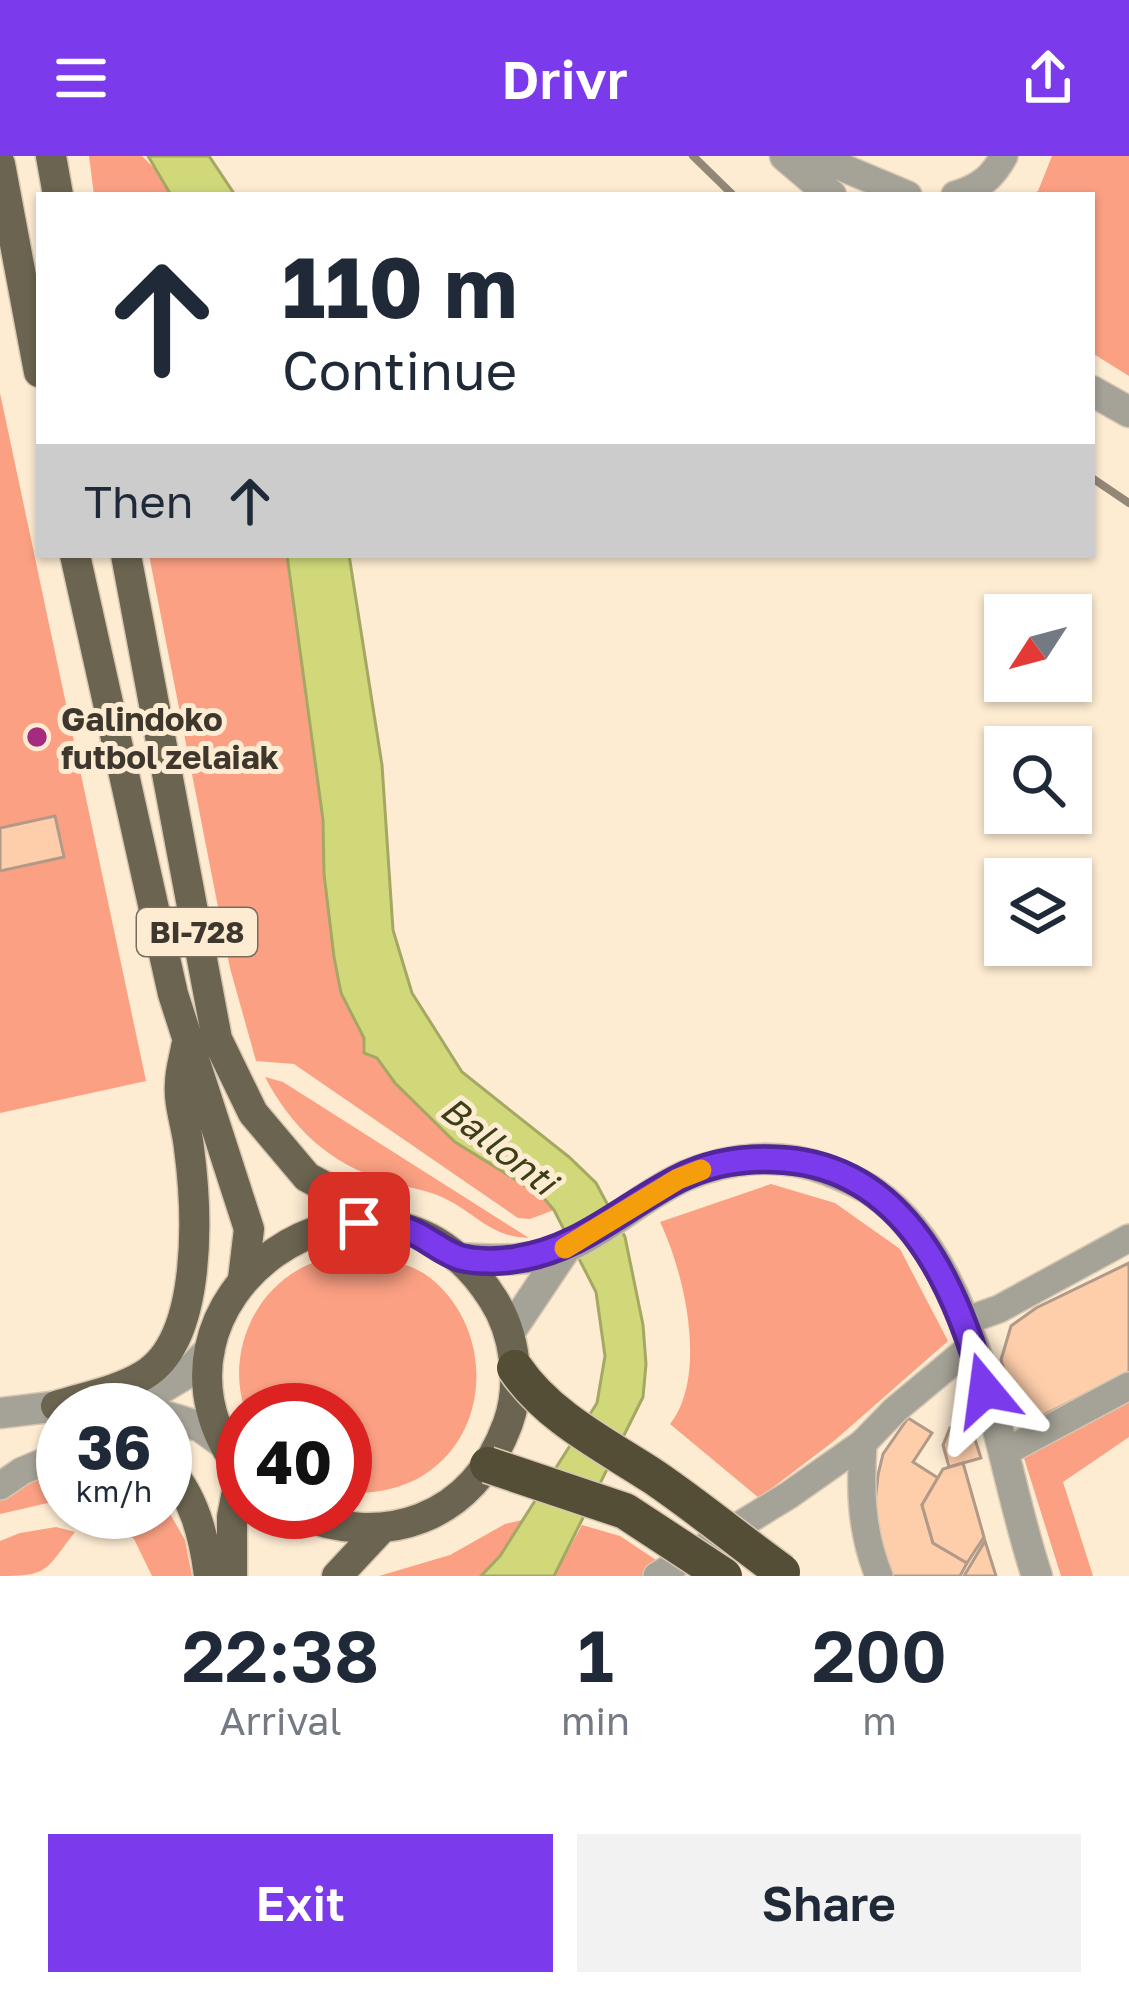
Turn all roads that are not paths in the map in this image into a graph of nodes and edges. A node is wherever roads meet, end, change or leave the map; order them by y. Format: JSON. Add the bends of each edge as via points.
{"nodes":[{"id":1,"x":785,"y":156,"type":"edge"},
{"id":2,"x":815,"y":156,"type":"edge"},
{"id":3,"x":1004,"y":156,"type":"edge"},
{"id":4,"x":0,"y":164,"type":"edge"},
{"id":5,"x":827,"y":192,"type":"edge"},
{"id":6,"x":901,"y":192,"type":"edge"},
{"id":7,"x":966,"y":192,"type":"edge"},
{"id":8,"x":36,"y":356,"type":"edge"},
{"id":9,"x":1095,"y":393,"type":"edge"},
{"id":10,"x":1129,"y":412,"type":"edge"},
{"id":11,"x":76,"y":558,"type":"edge"},
{"id":12,"x":127,"y":558,"type":"edge"},
{"id":13,"x":187,"y":1040,"type":"junction"},
{"id":14,"x":403,"y":1229,"type":"junction"},
{"id":15,"x":1129,"y":1238,"type":"edge"},
{"id":16,"x":566,"y":1248,"type":"junction"},
{"id":17,"x":458,"y":1258,"type":"junction"},
{"id":18,"x":243,"y":1279,"type":"junction"},
{"id":19,"x":969,"y":1333,"type":"junction"},
{"id":20,"x":210,"y":1350,"type":"junction"},
{"id":21,"x":512,"y":1351,"type":"junction"},
{"id":22,"x":126,"y":1383,"type":"edge"},
{"id":23,"x":170,"y":1383,"type":"edge"},
{"id":24,"x":1129,"y":1386,"type":"edge"},
{"id":25,"x":4,"y":1408,"type":"edge"},
{"id":26,"x":36,"y":1409,"type":"edge"},
{"id":27,"x":216,"y":1420,"type":"edge"},
{"id":28,"x":862,"y":1443,"type":"junction"},
{"id":29,"x":1003,"y":1454,"type":"junction"},
{"id":30,"x":36,"y":1465,"type":"edge"},
{"id":31,"x":488,"y":1466,"type":"junction"},
{"id":32,"x":0,"y":1486,"type":"edge"},
{"id":33,"x":192,"y":1508,"type":"edge"},
{"id":34,"x":372,"y":1529,"type":"edge"},
{"id":35,"x":380,"y":1530,"type":"junction"},
{"id":36,"x":232,"y":1539,"type":"edge"},
{"id":37,"x":782,"y":1573,"type":"dead end"},
{"id":38,"x":209,"y":1576,"type":"edge"},
{"id":39,"x":232,"y":1576,"type":"edge"},
{"id":40,"x":337,"y":1576,"type":"edge"},
{"id":41,"x":657,"y":1576,"type":"edge"},
{"id":42,"x":724,"y":1576,"type":"edge"},
{"id":43,"x":879,"y":1576,"type":"edge"},
{"id":44,"x":1037,"y":1576,"type":"edge"}],
"edges":[{"from":1,"to":5,"type":"street"},
{"from":2,"to":6,"type":"street"},
{"from":3,"to":7,"type":"street","via":[[994,175]]},
{"from":4,"to":8,"type":"main road"},
{"from":9,"to":10,"type":"street"},
{"from":11,"to":13,"type":"main road","number":"BI-728"},
{"from":12,"to":14,"type":"main road","number":"BI-728","via":[[217,1039],[253,1113],[307,1177]]},
{"from":13,"to":18,"type":"main road","number":"BI-728","via":[[249,1229]]},
{"from":13,"to":22,"type":"main road","via":[[179,1087],[196,1227],[193,1270],[165,1355]]},
{"from":14,"to":17,"type":"main road","number":"BI-728"},
{"from":14,"to":18,"type":"main road","number":"BI-728","via":[[359,1223],[315,1230],[276,1249]]},
{"from":15,"to":19,"type":"street"},
{"from":16,"to":17,"type":"street","via":[[508,1261]]},
{"from":16,"to":19,"type":"street","via":[[709,1166],[804,1161],[876,1193],[896,1211],[930,1252]]},
{"from":16,"to":21,"type":"street"},
{"from":17,"to":21,"type":"main road","number":"BI-728","via":[[497,1305]]},
{"from":18,"to":20,"type":"main road","number":"BI-728"},
{"from":19,"to":28,"type":"street"},
{"from":19,"to":29,"type":"street"},
{"from":20,"to":23,"type":"street"},
{"from":20,"to":27,"type":"main road","number":"BI-728"},
{"from":21,"to":31,"type":"main road","via":[[509,1419]]},
{"from":21,"to":37,"type":"highway","bridge":true,"via":[[529,1388],[575,1426]]},
{"from":24,"to":29,"type":"street"},
{"from":25,"to":26,"type":"street"},
{"from":28,"to":41,"type":"street"},
{"from":28,"to":43,"type":"street","via":[[862,1512]]},
{"from":29,"to":44,"type":"street"},
{"from":30,"to":32,"type":"street"},
{"from":31,"to":35,"type":"main road","via":[[458,1497]]},
{"from":31,"to":42,"type":"highway","bridge":true,"via":[[625,1511]]},
{"from":33,"to":38,"type":"main road"},
{"from":34,"to":35,"type":"main road"},
{"from":35,"to":40,"type":"main road"},
{"from":36,"to":39,"type":"main road","number":"BI-728"}]}
